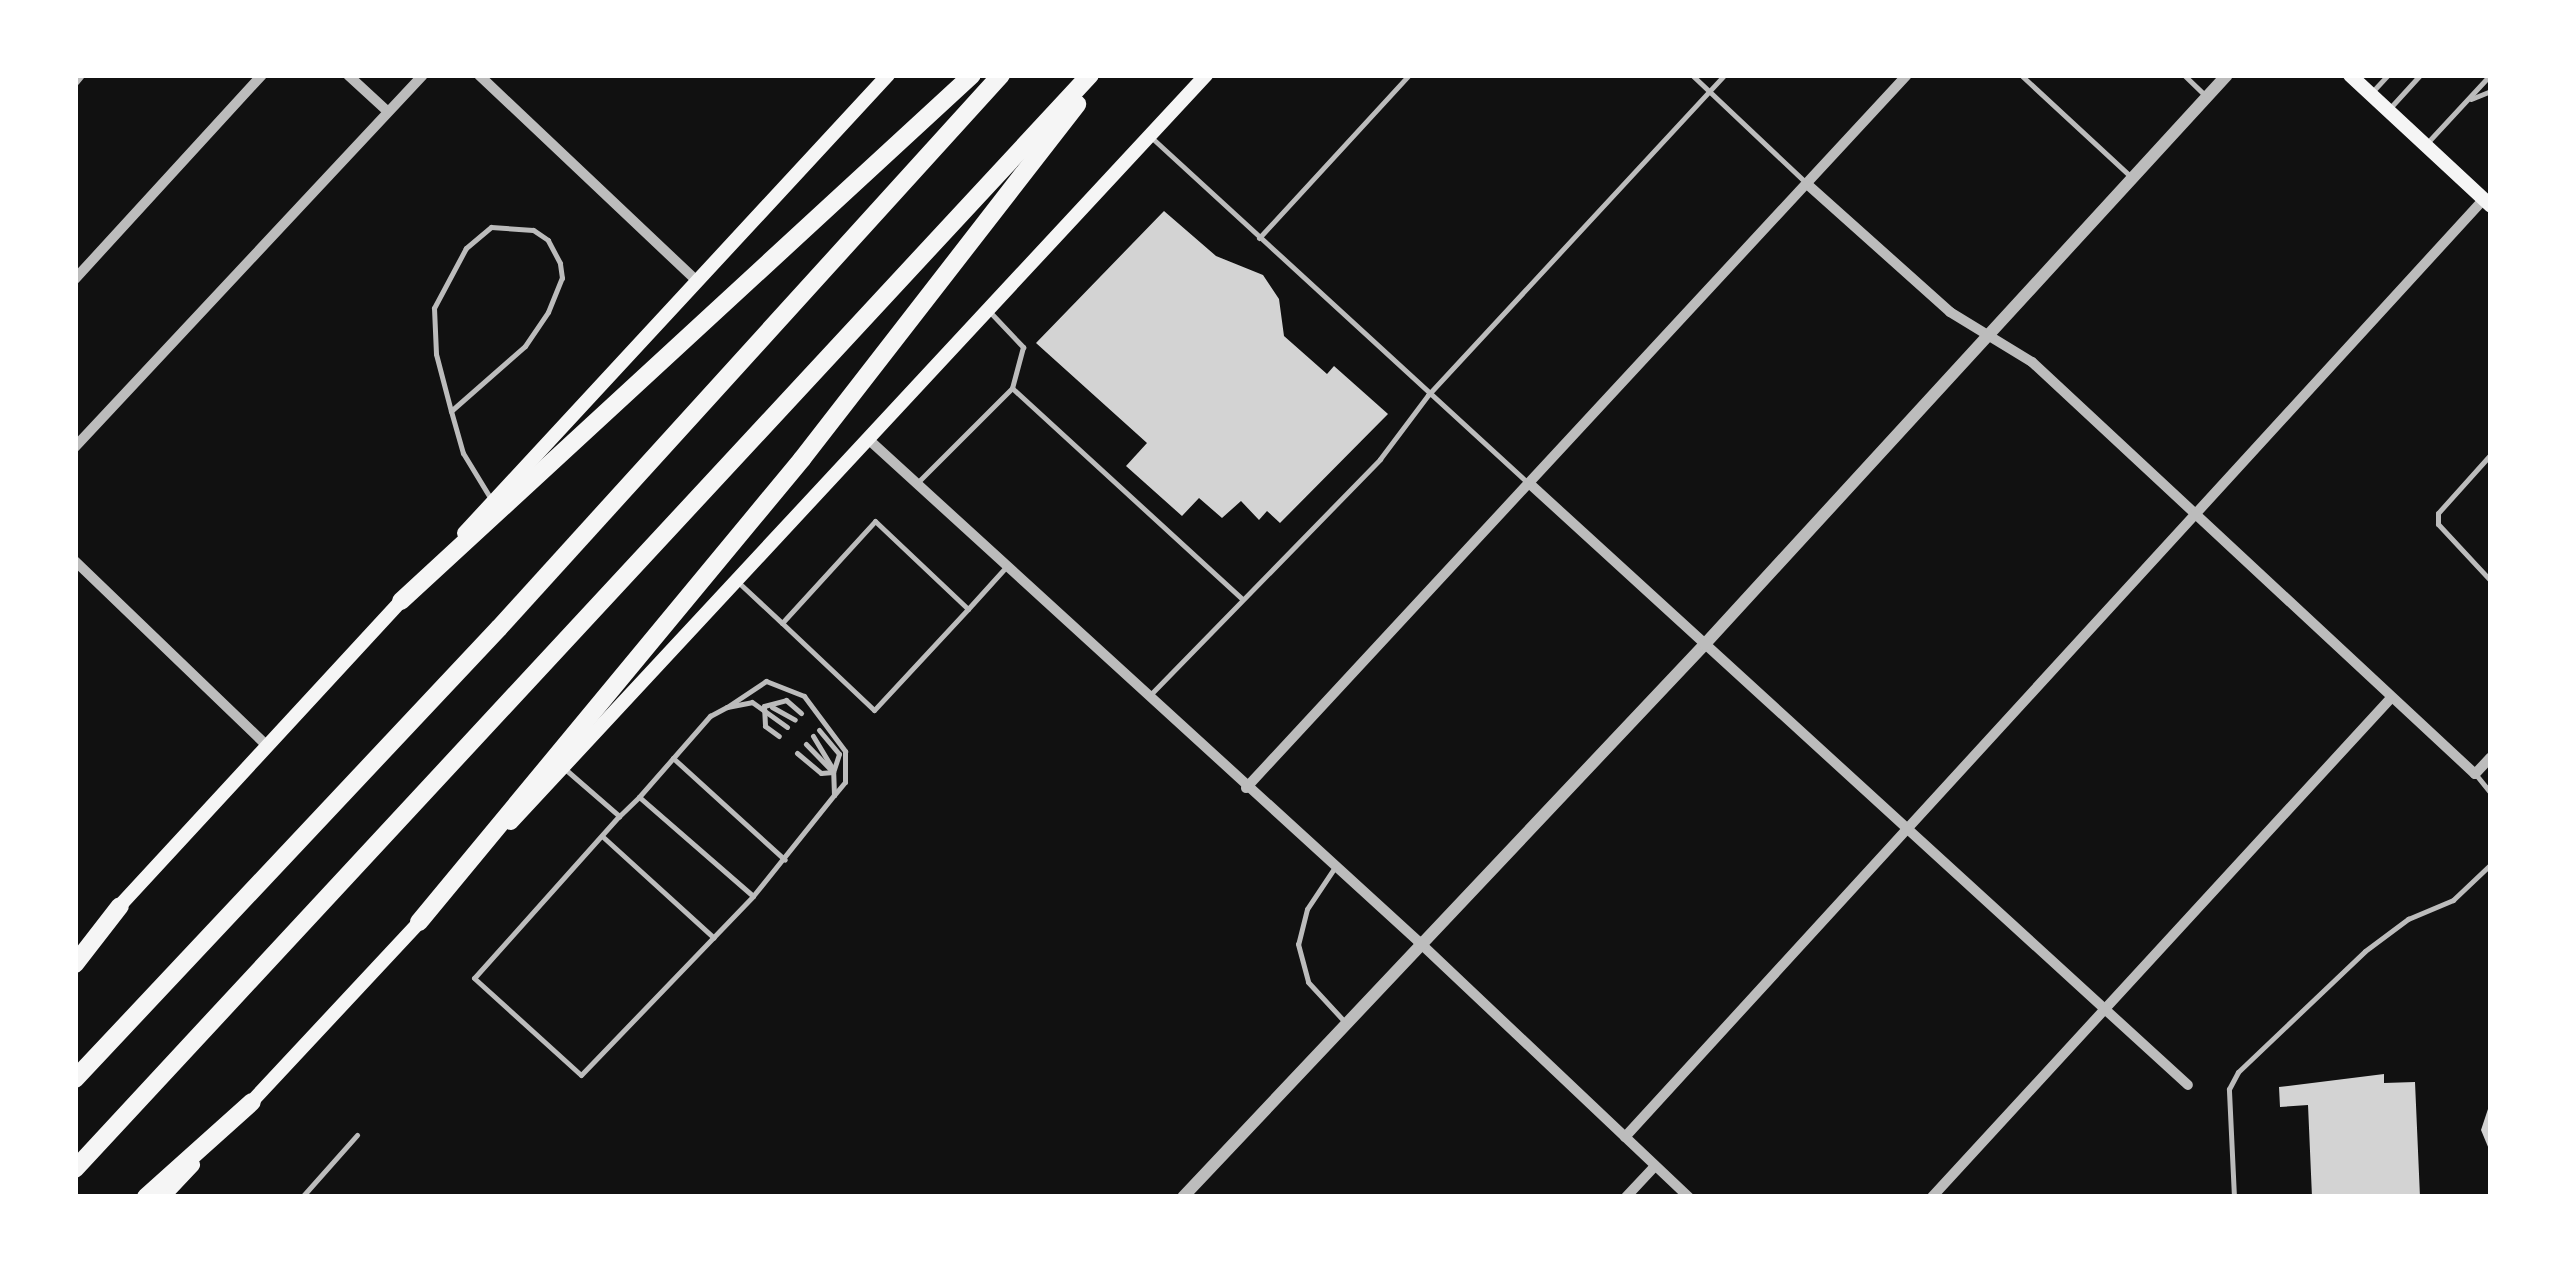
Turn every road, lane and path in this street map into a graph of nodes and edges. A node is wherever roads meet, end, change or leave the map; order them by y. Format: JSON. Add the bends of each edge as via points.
{"nodes":[{"id":1,"x":80,"y":75,"type":"edge"},
{"id":2,"x":262,"y":75,"type":"edge"},
{"id":3,"x":348,"y":75,"type":"edge"},
{"id":4,"x":423,"y":75,"type":"edge"},
{"id":5,"x":479,"y":75,"type":"edge"},
{"id":6,"x":888,"y":75,"type":"edge"},
{"id":7,"x":972,"y":75,"type":"edge"},
{"id":8,"x":1001,"y":75,"type":"edge"},
{"id":9,"x":1090,"y":75,"type":"edge"},
{"id":10,"x":1099,"y":75,"type":"edge"},
{"id":11,"x":1206,"y":75,"type":"edge"},
{"id":12,"x":1409,"y":75,"type":"edge"},
{"id":13,"x":1692,"y":75,"type":"edge"},
{"id":14,"x":1724,"y":75,"type":"edge"},
{"id":15,"x":1907,"y":75,"type":"edge"},
{"id":16,"x":2021,"y":75,"type":"edge"},
{"id":17,"x":2184,"y":75,"type":"edge"},
{"id":18,"x":2228,"y":75,"type":"edge"},
{"id":19,"x":2350,"y":75,"type":"edge"},
{"id":20,"x":2388,"y":75,"type":"edge"},
{"id":21,"x":2420,"y":75,"type":"edge"},
{"id":22,"x":2490,"y":75,"type":"edge"},
{"id":23,"x":75,"y":81,"type":"edge"},
{"id":24,"x":1710,"y":91,"type":"junction"},
{"id":25,"x":2491,"y":91,"type":"edge"},
{"id":26,"x":2370,"y":94,"type":"junction"},
{"id":27,"x":2208,"y":97,"type":"junction"},
{"id":28,"x":2467,"y":100,"type":"junction"},
{"id":29,"x":385,"y":109,"type":"junction"},
{"id":30,"x":2388,"y":110,"type":"junction"},
{"id":31,"x":1150,"y":136,"type":"junction"},
{"id":32,"x":2425,"y":145,"type":"junction"},
{"id":33,"x":2133,"y":179,"type":"junction"},
{"id":34,"x":1807,"y":184,"type":"junction"},
{"id":35,"x":2488,"y":199,"type":"edge"},
{"id":36,"x":1259,"y":238,"type":"junction"},
{"id":37,"x":75,"y":279,"type":"edge"},
{"id":38,"x":696,"y":280,"type":"junction"},
{"id":39,"x":987,"y":310,"type":"junction"},
{"id":40,"x":1990,"y":335,"type":"junction"},
{"id":41,"x":1012,"y":388,"type":"junction"},
{"id":42,"x":1428,"y":394,"type":"junction"},
{"id":43,"x":451,"y":411,"type":"junction"},
{"id":44,"x":867,"y":438,"type":"junction"},
{"id":45,"x":75,"y":448,"type":"edge"},
{"id":46,"x":2491,"y":454,"type":"edge"},
{"id":47,"x":917,"y":484,"type":"junction"},
{"id":48,"x":1530,"y":484,"type":"junction"},
{"id":49,"x":493,"y":501,"type":"junction"},
{"id":50,"x":2199,"y":516,"type":"junction"},
{"id":51,"x":75,"y":561,"type":"edge"},
{"id":52,"x":1006,"y":566,"type":"junction"},
{"id":53,"x":2490,"y":576,"type":"edge"},
{"id":54,"x":736,"y":580,"type":"junction"},
{"id":55,"x":1241,"y":598,"type":"junction"},
{"id":56,"x":401,"y":602,"type":"junction"},
{"id":57,"x":968,"y":609,"type":"junction"},
{"id":58,"x":782,"y":623,"type":"junction"},
{"id":59,"x":1705,"y":644,"type":"junction"},
{"id":60,"x":1149,"y":696,"type":"junction"},
{"id":61,"x":2391,"y":698,"type":"junction"},
{"id":62,"x":764,"y":706,"type":"junction"},
{"id":63,"x":727,"y":707,"type":"junction"},
{"id":64,"x":801,"y":714,"type":"dead end"},
{"id":65,"x":795,"y":720,"type":"dead end"},
{"id":66,"x":787,"y":728,"type":"dead end"},
{"id":67,"x":818,"y":730,"type":"dead end"},
{"id":68,"x":778,"y":736,"type":"dead end"},
{"id":69,"x":813,"y":736,"type":"dead end"},
{"id":70,"x":806,"y":744,"type":"dead end"},
{"id":71,"x":267,"y":746,"type":"junction"},
{"id":72,"x":797,"y":753,"type":"dead end"},
{"id":73,"x":2491,"y":756,"type":"edge"},
{"id":74,"x":673,"y":758,"type":"junction"},
{"id":75,"x":563,"y":767,"type":"junction"},
{"id":76,"x":833,"y":772,"type":"junction"},
{"id":77,"x":2475,"y":774,"type":"junction"},
{"id":78,"x":1246,"y":788,"type":"junction"},
{"id":79,"x":2491,"y":793,"type":"edge"},
{"id":80,"x":639,"y":796,"type":"junction"},
{"id":81,"x":834,"y":796,"type":"junction"},
{"id":82,"x":620,"y":816,"type":"junction"},
{"id":83,"x":1911,"y":831,"type":"junction"},
{"id":84,"x":602,"y":836,"type":"junction"},
{"id":85,"x":786,"y":860,"type":"junction"},
{"id":86,"x":2491,"y":864,"type":"edge"},
{"id":87,"x":1336,"y":867,"type":"junction"},
{"id":88,"x":753,"y":896,"type":"junction"},
{"id":89,"x":120,"y":906,"type":"junction"},
{"id":90,"x":420,"y":922,"type":"junction"},
{"id":91,"x":714,"y":938,"type":"junction"},
{"id":92,"x":1418,"y":940,"type":"junction"},
{"id":93,"x":75,"y":954,"type":"edge"},
{"id":94,"x":75,"y":964,"type":"edge"},
{"id":95,"x":2106,"y":1008,"type":"junction"},
{"id":96,"x":1344,"y":1021,"type":"junction"},
{"id":97,"x":75,"y":1079,"type":"edge"},
{"id":98,"x":2188,"y":1085,"type":"dead end"},
{"id":99,"x":252,"y":1102,"type":"junction"},
{"id":100,"x":357,"y":1135,"type":"dead end"},
{"id":101,"x":1625,"y":1136,"type":"junction"},
{"id":102,"x":1655,"y":1166,"type":"junction"},
{"id":103,"x":75,"y":1170,"type":"edge"},
{"id":104,"x":146,"y":1197,"type":"edge"},
{"id":105,"x":163,"y":1197,"type":"edge"},
{"id":106,"x":302,"y":1197,"type":"edge"},
{"id":107,"x":1183,"y":1197,"type":"edge"},
{"id":108,"x":1626,"y":1197,"type":"edge"},
{"id":109,"x":1689,"y":1197,"type":"edge"},
{"id":110,"x":1932,"y":1197,"type":"edge"},
{"id":111,"x":2234,"y":1197,"type":"edge"}],
"edges":[{"from":1,"to":23,"type":"street"},
{"from":2,"to":37,"type":"street"},
{"from":3,"to":29,"type":"street"},
{"from":4,"to":29,"type":"street"},
{"from":5,"to":38,"type":"street"},
{"from":6,"to":38,"type":"main road"},
{"from":7,"to":56,"type":"highway"},
{"from":8,"to":97,"type":"highway","via":[[499,628]]},
{"from":9,"to":103,"type":"highway"},
{"from":10,"to":90,"type":"highway","via":[[802,459]]},
{"from":11,"to":31,"type":"main road"},
{"from":12,"to":36,"type":"lane"},
{"from":13,"to":24,"type":"lane"},
{"from":14,"to":24,"type":"lane"},
{"from":15,"to":34,"type":"street"},
{"from":16,"to":33,"type":"lane"},
{"from":17,"to":27,"type":"lane"},
{"from":18,"to":27,"type":"street"},
{"from":19,"to":26,"type":"main road"},
{"from":20,"to":26,"type":"lane"},
{"from":21,"to":30,"type":"lane"},
{"from":22,"to":28,"type":"lane"},
{"from":24,"to":34,"type":"lane"},
{"from":24,"to":42,"type":"lane"},
{"from":25,"to":28,"type":"lane"},
{"from":26,"to":30,"type":"main road"},
{"from":27,"to":33,"type":"street"},
{"from":28,"to":32,"type":"lane"},
{"from":29,"to":45,"type":"street"},
{"from":30,"to":32,"type":"main road"},
{"from":31,"to":36,"type":"lane"},
{"from":31,"to":39,"type":"main road"},
{"from":32,"to":35,"type":"main road"},
{"from":33,"to":40,"type":"street"},
{"from":34,"to":40,"type":"street","via":[[1950,312]]},
{"from":34,"to":48,"type":"street"},
{"from":35,"to":50,"type":"street"},
{"from":36,"to":42,"type":"lane"},
{"from":38,"to":49,"type":"main road"},
{"from":39,"to":41,"type":"lane","via":[[1024,347]]},
{"from":39,"to":44,"type":"main road"},
{"from":40,"to":50,"type":"street","via":[[2032,362]]},
{"from":40,"to":59,"type":"street"},
{"from":41,"to":47,"type":"lane"},
{"from":41,"to":55,"type":"lane"},
{"from":42,"to":48,"type":"lane"},
{"from":42,"to":55,"type":"lane","via":[[1380,460]]},
{"from":43,"to":43,"type":"lane","via":[[434,329],[442,289],[466,248],[491,227],[534,230],[560,263],[562,278],[548,312],[525,346]]},
{"from":43,"to":49,"type":"lane","via":[[463,453]]},
{"from":44,"to":47,"type":"street"},
{"from":44,"to":54,"type":"main road"},
{"from":46,"to":53,"type":"lane","via":[[2438,513],[2438,524]]},
{"from":47,"to":52,"type":"street"},
{"from":48,"to":59,"type":"street"},
{"from":48,"to":78,"type":"street"},
{"from":49,"to":56,"type":"main road"},
{"from":50,"to":61,"type":"street"},
{"from":50,"to":83,"type":"street"},
{"from":51,"to":71,"type":"street"},
{"from":52,"to":57,"type":"lane"},
{"from":52,"to":60,"type":"street"},
{"from":54,"to":58,"type":"lane"},
{"from":54,"to":75,"type":"main road"},
{"from":55,"to":60,"type":"lane"},
{"from":56,"to":71,"type":"main road"},
{"from":57,"to":58,"type":"lane","via":[[874,710]]},
{"from":57,"to":58,"type":"lane","via":[[875,521]]},
{"from":59,"to":83,"type":"street"},
{"from":59,"to":92,"type":"street"},
{"from":60,"to":78,"type":"street"},
{"from":61,"to":77,"type":"street"},
{"from":61,"to":95,"type":"street"},
{"from":62,"to":63,"type":"lane"},
{"from":62,"to":64,"type":"lane","via":[[786,700]]},
{"from":62,"to":65,"type":"lane"},
{"from":62,"to":66,"type":"lane"},
{"from":62,"to":68,"type":"lane","via":[[765,726]]},
{"from":63,"to":74,"type":"lane","via":[[710,716]]},
{"from":63,"to":81,"type":"lane","via":[[766,681],[804,696],[845,751],[846,782]]},
{"from":67,"to":76,"type":"lane","via":[[838,754]]},
{"from":69,"to":76,"type":"lane","via":[[832,758]]},
{"from":70,"to":76,"type":"lane"},
{"from":71,"to":89,"type":"main road"},
{"from":72,"to":76,"type":"lane","via":[[821,774]]},
{"from":73,"to":77,"type":"street"},
{"from":74,"to":80,"type":"lane"},
{"from":74,"to":85,"type":"lane"},
{"from":75,"to":82,"type":"lane"},
{"from":75,"to":90,"type":"main road"},
{"from":76,"to":81,"type":"lane"},
{"from":77,"to":79,"type":"lane"},
{"from":78,"to":87,"type":"street"},
{"from":80,"to":82,"type":"lane"},
{"from":80,"to":88,"type":"lane"},
{"from":81,"to":85,"type":"lane"},
{"from":82,"to":84,"type":"lane"},
{"from":83,"to":95,"type":"street"},
{"from":83,"to":101,"type":"street"},
{"from":84,"to":91,"type":"lane"},
{"from":84,"to":91,"type":"lane","via":[[474,978],[581,1075]]},
{"from":85,"to":88,"type":"lane"},
{"from":86,"to":111,"type":"lane","via":[[2453,900],[2408,919],[2365,951],[2238,1072],[2229,1089]]},
{"from":87,"to":92,"type":"street"},
{"from":87,"to":96,"type":"lane","via":[[1307,909],[1298,944],[1308,982]]},
{"from":88,"to":91,"type":"lane"},
{"from":89,"to":93,"type":"main road"},
{"from":89,"to":94,"type":"highway"},
{"from":90,"to":99,"type":"main road"},
{"from":92,"to":96,"type":"street"},
{"from":92,"to":101,"type":"street"},
{"from":95,"to":98,"type":"street"},
{"from":95,"to":110,"type":"street"},
{"from":96,"to":107,"type":"street"},
{"from":99,"to":104,"type":"highway"},
{"from":99,"to":105,"type":"main road"},
{"from":100,"to":106,"type":"lane"},
{"from":101,"to":102,"type":"street"},
{"from":102,"to":108,"type":"street"},
{"from":102,"to":109,"type":"street"}]}
